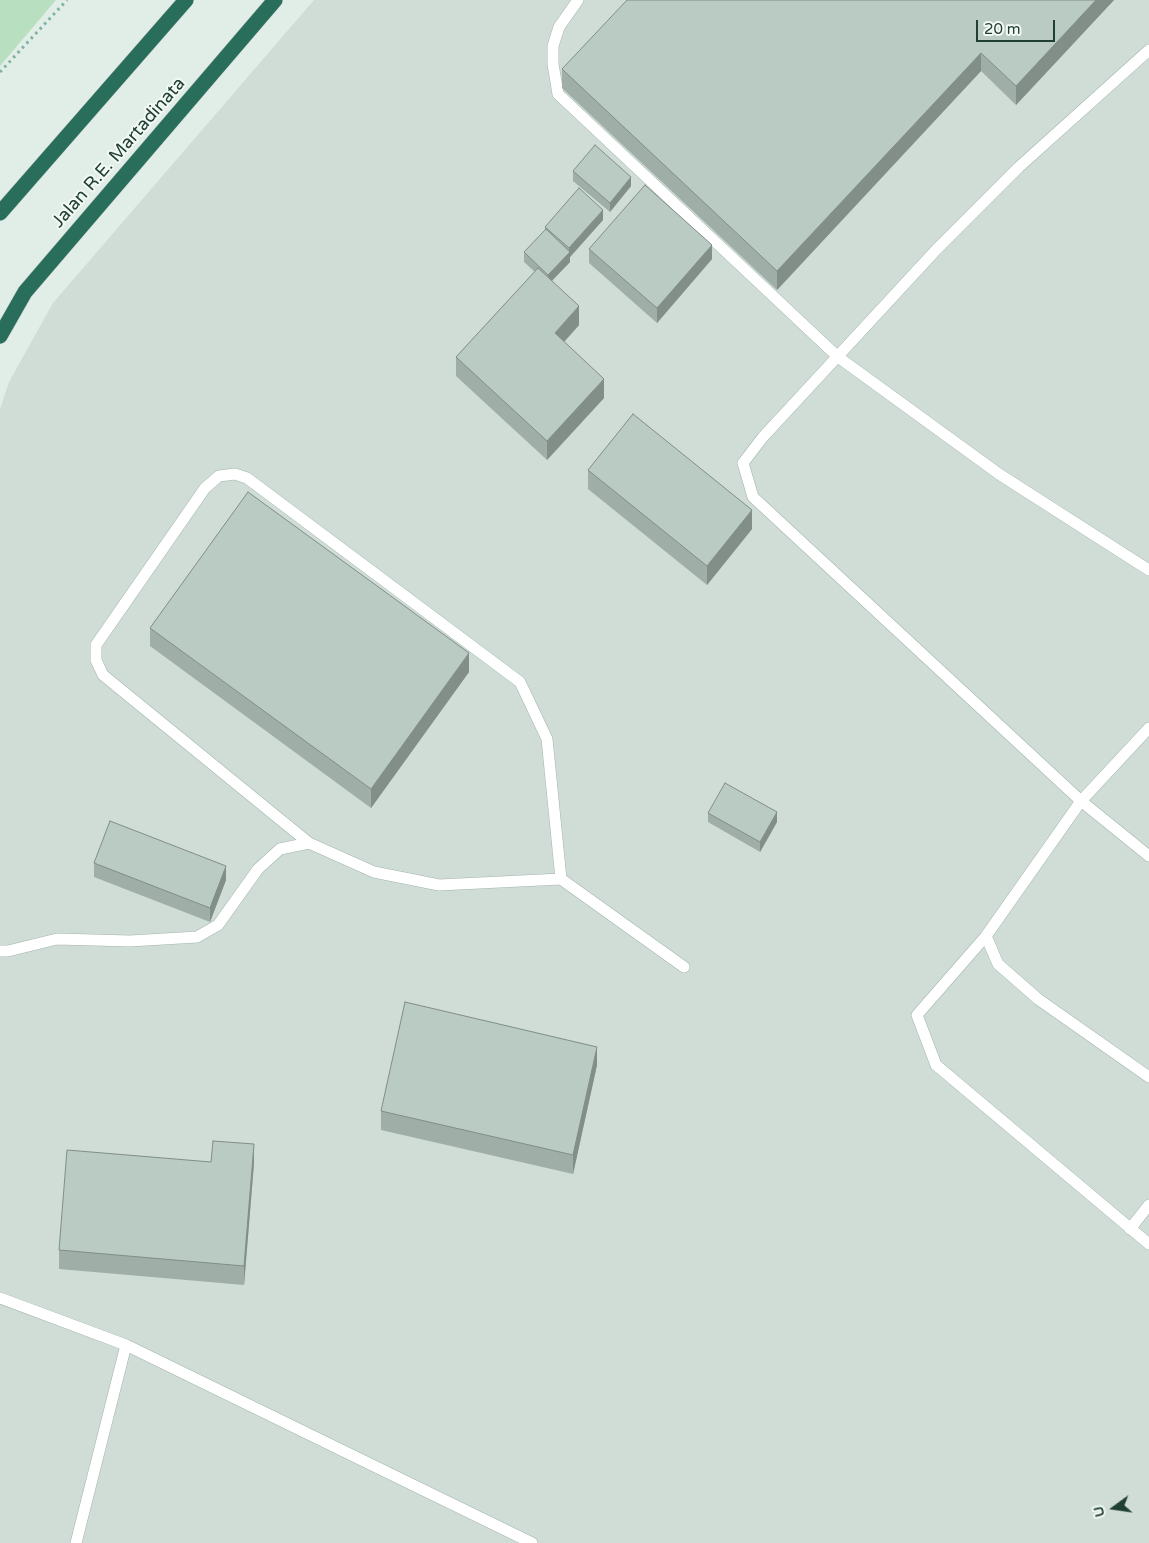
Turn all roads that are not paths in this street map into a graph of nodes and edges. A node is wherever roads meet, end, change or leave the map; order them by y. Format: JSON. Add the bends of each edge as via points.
{"nodes":[{"id":1,"x":186,"y":0,"type":"edge"},
{"id":2,"x":275,"y":0,"type":"edge"},
{"id":3,"x":578,"y":0,"type":"edge"},
{"id":4,"x":1149,"y":50,"type":"edge"},
{"id":5,"x":0,"y":213,"type":"edge"},
{"id":6,"x":0,"y":336,"type":"edge"},
{"id":7,"x":838,"y":357,"type":"junction"},
{"id":8,"x":1149,"y":570,"type":"edge"},
{"id":9,"x":1149,"y":728,"type":"edge"},
{"id":10,"x":1081,"y":801,"type":"junction"},
{"id":11,"x":309,"y":843,"type":"junction"},
{"id":12,"x":1149,"y":856,"type":"edge"},
{"id":13,"x":561,"y":879,"type":"junction"},
{"id":14,"x":986,"y":936,"type":"junction"},
{"id":15,"x":0,"y":951,"type":"edge"},
{"id":16,"x":684,"y":967,"type":"dead end"},
{"id":17,"x":1149,"y":1077,"type":"edge"},
{"id":18,"x":1149,"y":1205,"type":"edge"},
{"id":19,"x":1130,"y":1229,"type":"junction"},
{"id":20,"x":1149,"y":1244,"type":"edge"},
{"id":21,"x":0,"y":1298,"type":"edge"},
{"id":22,"x":126,"y":1345,"type":"junction"},
{"id":23,"x":76,"y":1543,"type":"edge"},
{"id":24,"x":532,"y":1543,"type":"edge"}],
"edges":[{"from":1,"to":5,"type":"highway"},
{"from":2,"to":6,"type":"highway","name":"Jalan R.E. Martadinata","via":[[25,292]]},
{"from":3,"to":7,"type":"lane","via":[[559,27],[553,46],[558,94]]},
{"from":4,"to":7,"type":"lane","via":[[1012,174],[936,250]]},
{"from":7,"to":8,"type":"lane","via":[[999,474]]},
{"from":7,"to":10,"type":"lane","via":[[743,463],[753,497]]},
{"from":9,"to":10,"type":"lane"},
{"from":10,"to":12,"type":"lane"},
{"from":10,"to":14,"type":"lane"},
{"from":11,"to":13,"type":"lane","via":[[374,872],[439,885]]},
{"from":11,"to":13,"type":"lane","via":[[104,675],[96,660],[96,645],[204,488],[220,476],[235,474],[247,478],[520,682],[547,739]]},
{"from":11,"to":15,"type":"lane","via":[[280,848],[258,869],[218,925],[197,937],[130,941],[57,939]]},
{"from":13,"to":16,"type":"lane"},
{"from":14,"to":17,"type":"lane","via":[[998,964],[1018,982]]},
{"from":14,"to":19,"type":"lane","via":[[917,1014],[936,1065]]},
{"from":18,"to":19,"type":"lane"},
{"from":19,"to":20,"type":"lane"},
{"from":21,"to":22,"type":"lane"},
{"from":22,"to":23,"type":"lane"},
{"from":22,"to":24,"type":"lane"}]}
